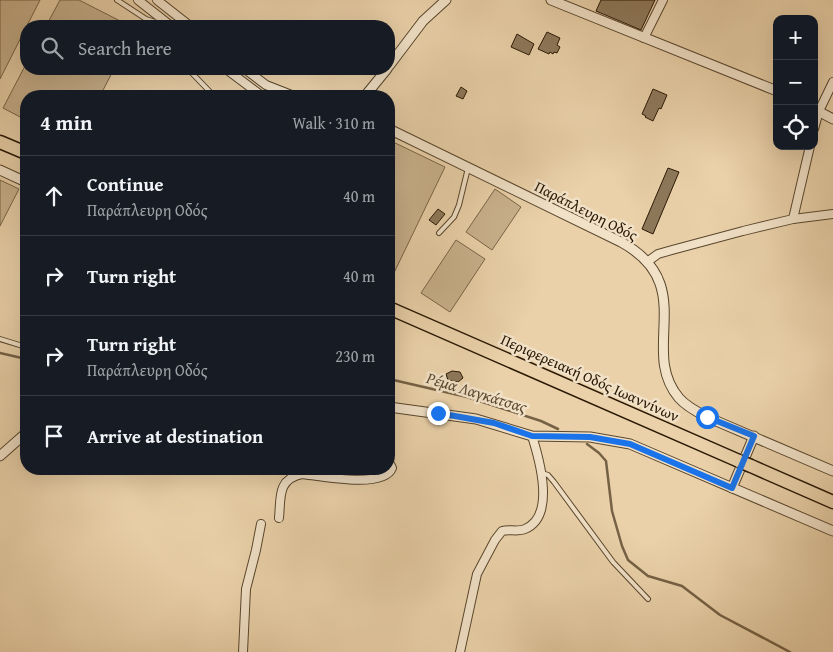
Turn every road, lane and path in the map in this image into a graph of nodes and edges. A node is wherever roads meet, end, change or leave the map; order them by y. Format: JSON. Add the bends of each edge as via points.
{"nodes":[{"id":1,"x":116,"y":0,"type":"edge"},
{"id":2,"x":138,"y":0,"type":"edge"},
{"id":3,"x":157,"y":0,"type":"edge"},
{"id":4,"x":446,"y":0,"type":"edge"},
{"id":5,"x":551,"y":0,"type":"edge"},
{"id":6,"x":663,"y":0,"type":"edge"},
{"id":7,"x":149,"y":20,"type":"edge"},
{"id":8,"x":163,"y":20,"type":"edge"},
{"id":9,"x":182,"y":20,"type":"edge"},
{"id":10,"x":644,"y":38,"type":"junction"},
{"id":11,"x":395,"y":58,"type":"edge"},
{"id":12,"x":194,"y":75,"type":"edge"},
{"id":13,"x":234,"y":75,"type":"edge"},
{"id":14,"x":253,"y":75,"type":"edge"},
{"id":15,"x":382,"y":75,"type":"edge"},
{"id":16,"x":833,"y":82,"type":"edge"},
{"id":17,"x":773,"y":89,"type":"edge"},
{"id":18,"x":208,"y":90,"type":"edge"},
{"id":19,"x":254,"y":90,"type":"edge"},
{"id":20,"x":279,"y":90,"type":"edge"},
{"id":21,"x":370,"y":90,"type":"edge"},
{"id":22,"x":818,"y":108,"type":"edge"},
{"id":23,"x":818,"y":111,"type":"edge"},
{"id":24,"x":833,"y":119,"type":"edge"},
{"id":25,"x":395,"y":131,"type":"edge"},
{"id":26,"x":0,"y":142,"type":"edge"},
{"id":27,"x":809,"y":150,"type":"edge"},
{"id":28,"x":20,"y":151,"type":"edge"},
{"id":29,"x":468,"y":168,"type":"junction"},
{"id":30,"x":0,"y":170,"type":"edge"},
{"id":31,"x":20,"y":179,"type":"edge"},
{"id":32,"x":833,"y":214,"type":"edge"},
{"id":33,"x":793,"y":220,"type":"junction"},
{"id":34,"x":439,"y":233,"type":"dead end"},
{"id":35,"x":647,"y":262,"type":"junction"},
{"id":36,"x":395,"y":311,"type":"edge"},
{"id":37,"x":0,"y":339,"type":"edge"},
{"id":38,"x":20,"y":345,"type":"edge"},
{"id":39,"x":395,"y":408,"type":"edge"},
{"id":40,"x":532,"y":436,"type":"junction"},
{"id":41,"x":754,"y":436,"type":"junction"},
{"id":42,"x":20,"y":438,"type":"edge"},
{"id":43,"x":0,"y":456,"type":"edge"},
{"id":44,"x":833,"y":471,"type":"edge"},
{"id":45,"x":542,"y":474,"type":"junction"},
{"id":46,"x":294,"y":475,"type":"edge"},
{"id":47,"x":314,"y":475,"type":"edge"},
{"id":48,"x":387,"y":475,"type":"edge"},
{"id":49,"x":732,"y":488,"type":"junction"},
{"id":50,"x":833,"y":502,"type":"edge"},
{"id":51,"x":279,"y":518,"type":"dead end"},
{"id":52,"x":261,"y":524,"type":"dead end"},
{"id":53,"x":833,"y":531,"type":"edge"},
{"id":54,"x":648,"y":599,"type":"dead end"},
{"id":55,"x":243,"y":652,"type":"edge"},
{"id":56,"x":460,"y":652,"type":"edge"}],
"edges":[{"from":1,"to":7,"type":"lane"},
{"from":2,"to":8,"type":"street"},
{"from":3,"to":9,"type":"street"},
{"from":4,"to":11,"type":"street","via":[[423,21]]},
{"from":5,"to":10,"type":"street"},
{"from":6,"to":10,"type":"street"},
{"from":10,"to":17,"type":"street"},
{"from":12,"to":18,"type":"lane"},
{"from":13,"to":19,"type":"street"},
{"from":14,"to":20,"type":"street"},
{"from":15,"to":21,"type":"street"},
{"from":16,"to":22,"type":"street"},
{"from":23,"to":24,"type":"street"},
{"from":25,"to":29,"type":"street","name":"Παράπλευρη Οδός"},
{"from":26,"to":28,"type":"highway"},
{"from":27,"to":33,"type":"street"},
{"from":29,"to":34,"type":"lane","via":[[454,217]]},
{"from":29,"to":35,"type":"street","name":"Παράπλευρη Οδός","via":[[626,246]]},
{"from":30,"to":31,"type":"street"},
{"from":32,"to":33,"type":"street"},
{"from":33,"to":35,"type":"street","via":[[658,254]]},
{"from":35,"to":41,"type":"street","name":"Παράπλευρη Οδός","via":[[662,291],[666,371],[676,393],[698,412]]},
{"from":36,"to":50,"type":"highway","name":"Περιφερειακή Οδός Ιωαννίνων"},
{"from":37,"to":38,"type":"lane"},
{"from":39,"to":40,"type":"street","via":[[476,419]]},
{"from":40,"to":45,"type":"street"},
{"from":40,"to":49,"type":"street","via":[[590,437],[630,444]]},
{"from":41,"to":44,"type":"street","name":"Παράπλευρη Οδός"},
{"from":41,"to":49,"type":"street"},
{"from":42,"to":43,"type":"street"},
{"from":45,"to":54,"type":"lane","via":[[554,482],[613,562]]},
{"from":45,"to":56,"type":"street","via":[[543,497],[537,517],[526,529],[500,532],[482,562]]},
{"from":46,"to":51,"type":"street","via":[[282,488]]},
{"from":47,"to":48,"type":"street","via":[[373,480]]},
{"from":49,"to":53,"type":"street"},
{"from":52,"to":55,"type":"street","via":[[247,581]]}]}
